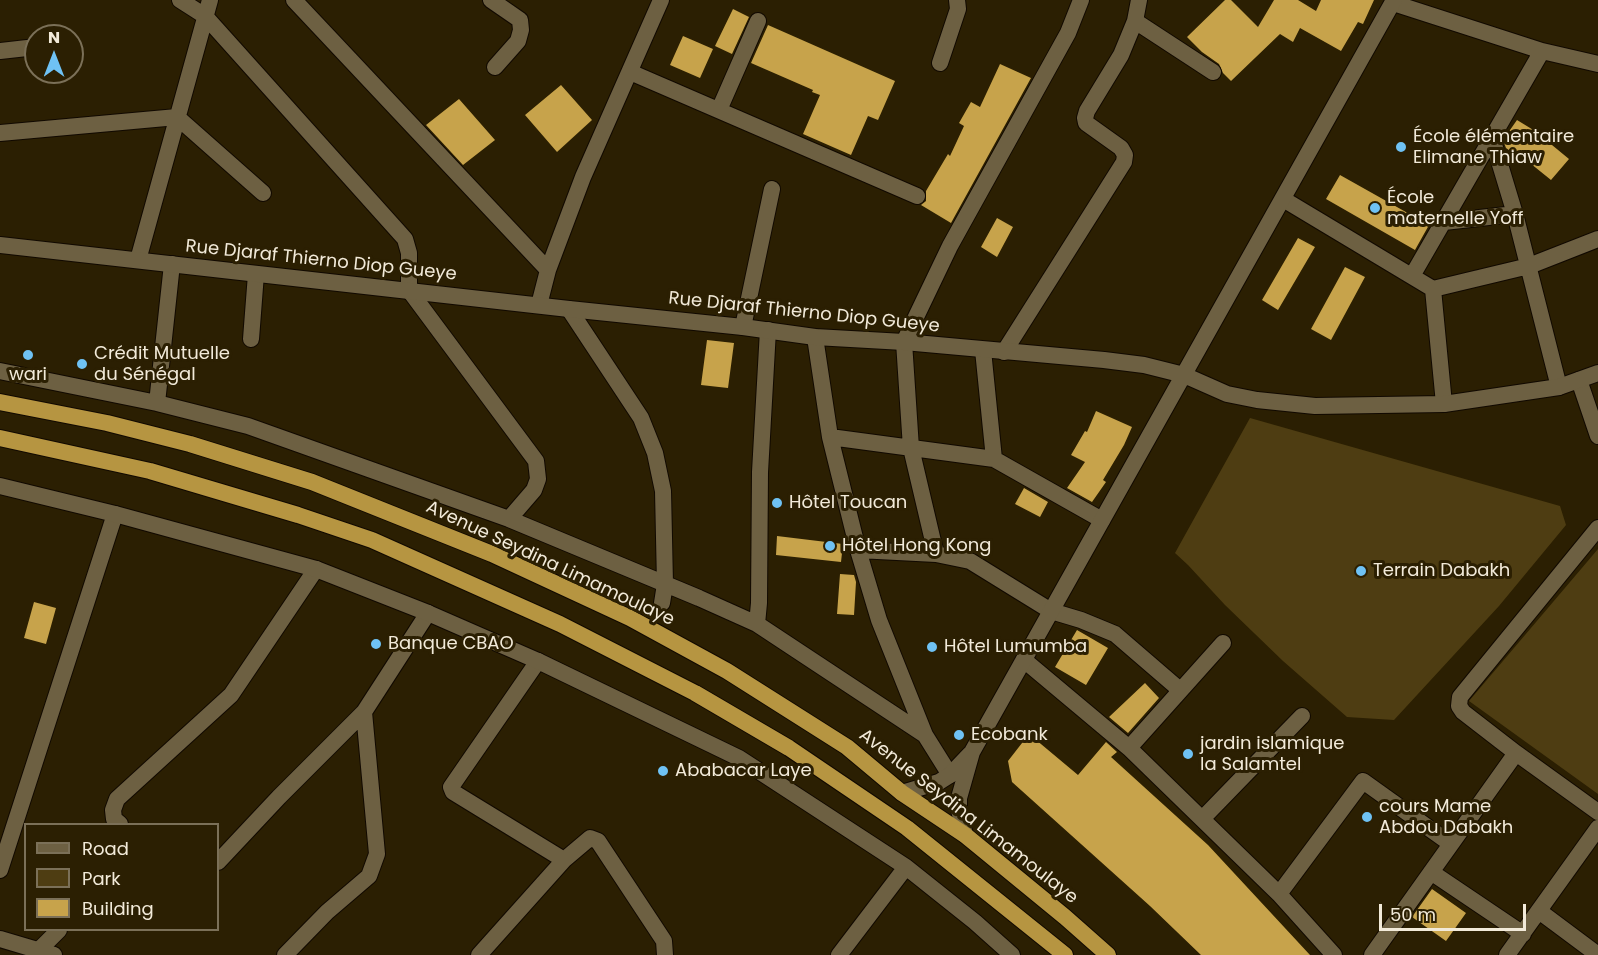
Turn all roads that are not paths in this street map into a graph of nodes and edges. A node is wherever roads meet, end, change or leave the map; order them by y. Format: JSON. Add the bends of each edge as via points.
{"nodes":[{"id":1,"x":180,"y":0,"type":"edge"},
{"id":2,"x":294,"y":0,"type":"edge"},
{"id":3,"x":491,"y":0,"type":"edge"},
{"id":4,"x":661,"y":0,"type":"edge"},
{"id":5,"x":957,"y":0,"type":"edge"},
{"id":6,"x":1081,"y":0,"type":"edge"},
{"id":7,"x":1139,"y":0,"type":"edge"},
{"id":8,"x":1393,"y":2,"type":"edge"},
{"id":9,"x":207,"y":8,"type":"edge"},
{"id":10,"x":758,"y":21,"type":"dead end"},
{"id":11,"x":1135,"y":21,"type":"junction"},
{"id":12,"x":24,"y":48,"type":"edge"},
{"id":13,"x":0,"y":51,"type":"edge"},
{"id":14,"x":1542,"y":51,"type":"junction"},
{"id":15,"x":940,"y":63,"type":"dead end"},
{"id":16,"x":1598,"y":64,"type":"edge"},
{"id":17,"x":495,"y":67,"type":"dead end"},
{"id":18,"x":630,"y":72,"type":"junction"},
{"id":19,"x":1213,"y":72,"type":"dead end"},
{"id":20,"x":719,"y":110,"type":"junction"},
{"id":21,"x":177,"y":117,"type":"junction"},
{"id":22,"x":0,"y":133,"type":"edge"},
{"id":23,"x":1492,"y":138,"type":"junction"},
{"id":24,"x":772,"y":189,"type":"dead end"},
{"id":25,"x":263,"y":193,"type":"dead end"},
{"id":26,"x":917,"y":196,"type":"dead end"},
{"id":27,"x":1283,"y":199,"type":"junction"},
{"id":28,"x":1515,"y":214,"type":"junction"},
{"id":29,"x":1444,"y":222,"type":"junction"},
{"id":30,"x":1598,"y":239,"type":"edge"},
{"id":31,"x":0,"y":245,"type":"edge"},
{"id":32,"x":138,"y":260,"type":"junction"},
{"id":33,"x":172,"y":264,"type":"junction"},
{"id":34,"x":1528,"y":266,"type":"junction"},
{"id":35,"x":548,"y":270,"type":"junction"},
{"id":36,"x":256,"y":274,"type":"junction"},
{"id":37,"x":1412,"y":276,"type":"junction"},
{"id":38,"x":1433,"y":289,"type":"junction"},
{"id":39,"x":409,"y":290,"type":"junction"},
{"id":40,"x":539,"y":304,"type":"junction"},
{"id":41,"x":569,"y":309,"type":"junction"},
{"id":42,"x":743,"y":327,"type":"junction"},
{"id":43,"x":768,"y":330,"type":"junction"},
{"id":44,"x":815,"y":337,"type":"junction"},
{"id":45,"x":251,"y":339,"type":"dead end"},
{"id":46,"x":904,"y":342,"type":"junction"},
{"id":47,"x":983,"y":350,"type":"junction"},
{"id":48,"x":1004,"y":352,"type":"junction"},
{"id":49,"x":0,"y":371,"type":"edge"},
{"id":50,"x":1598,"y":373,"type":"edge"},
{"id":51,"x":1184,"y":375,"type":"junction"},
{"id":52,"x":1579,"y":380,"type":"junction"},
{"id":53,"x":1559,"y":387,"type":"junction"},
{"id":54,"x":0,"y":402,"type":"edge"},
{"id":55,"x":157,"y":403,"type":"junction"},
{"id":56,"x":1444,"y":404,"type":"junction"},
{"id":57,"x":1598,"y":436,"type":"edge"},
{"id":58,"x":830,"y":437,"type":"junction"},
{"id":59,"x":0,"y":438,"type":"edge"},
{"id":60,"x":911,"y":448,"type":"junction"},
{"id":61,"x":994,"y":459,"type":"junction"},
{"id":62,"x":0,"y":486,"type":"edge"},
{"id":63,"x":115,"y":514,"type":"junction"},
{"id":64,"x":509,"y":519,"type":"junction"},
{"id":65,"x":1102,"y":520,"type":"junction"},
{"id":66,"x":1598,"y":528,"type":"edge"},
{"id":67,"x":858,"y":550,"type":"junction"},
{"id":68,"x":936,"y":554,"type":"junction"},
{"id":69,"x":316,"y":569,"type":"junction"},
{"id":70,"x":664,"y":584,"type":"junction"},
{"id":71,"x":662,"y":603,"type":"dead end"},
{"id":72,"x":1051,"y":611,"type":"junction"},
{"id":73,"x":428,"y":613,"type":"junction"},
{"id":74,"x":757,"y":624,"type":"junction"},
{"id":75,"x":1222,"y":643,"type":"dead end"},
{"id":76,"x":1024,"y":660,"type":"junction"},
{"id":77,"x":538,"y":661,"type":"junction"},
{"id":78,"x":1180,"y":690,"type":"junction"},
{"id":79,"x":364,"y":712,"type":"junction"},
{"id":80,"x":1302,"y":716,"type":"dead end"},
{"id":81,"x":926,"y":735,"type":"junction"},
{"id":82,"x":1129,"y":748,"type":"junction"},
{"id":83,"x":972,"y":752,"type":"junction"},
{"id":84,"x":1516,"y":753,"type":"junction"},
{"id":85,"x":950,"y":776,"type":"junction"},
{"id":86,"x":902,"y":793,"type":"junction"},
{"id":87,"x":1598,"y":812,"type":"edge"},
{"id":88,"x":1203,"y":818,"type":"junction"},
{"id":89,"x":118,"y":823,"type":"edge"},
{"id":90,"x":1598,"y":828,"type":"edge"},
{"id":91,"x":965,"y":835,"type":"junction"},
{"id":92,"x":1451,"y":844,"type":"junction"},
{"id":93,"x":564,"y":860,"type":"junction"},
{"id":94,"x":219,"y":861,"type":"edge"},
{"id":95,"x":906,"y":867,"type":"junction"},
{"id":96,"x":0,"y":870,"type":"edge"},
{"id":97,"x":1431,"y":872,"type":"junction"},
{"id":98,"x":1279,"y":894,"type":"junction"},
{"id":99,"x":1539,"y":911,"type":"junction"},
{"id":100,"x":58,"y":931,"type":"edge"},
{"id":101,"x":1522,"y":934,"type":"junction"},
{"id":102,"x":0,"y":939,"type":"edge"},
{"id":103,"x":47,"y":952,"type":"edge"},
{"id":104,"x":285,"y":955,"type":"edge"},
{"id":105,"x":478,"y":955,"type":"edge"},
{"id":106,"x":665,"y":955,"type":"edge"},
{"id":107,"x":839,"y":955,"type":"edge"},
{"id":108,"x":1012,"y":955,"type":"edge"},
{"id":109,"x":1065,"y":955,"type":"edge"},
{"id":110,"x":1108,"y":955,"type":"edge"},
{"id":111,"x":1334,"y":955,"type":"edge"},
{"id":112,"x":1372,"y":955,"type":"edge"},
{"id":113,"x":1507,"y":955,"type":"edge"},
{"id":114,"x":1598,"y":955,"type":"edge"}],
"edges":[{"from":1,"to":9,"type":"street"},
{"from":2,"to":35,"type":"street"},
{"from":3,"to":17,"type":"street","via":[[520,20],[521,30],[518,41]]},
{"from":4,"to":18,"type":"street"},
{"from":5,"to":15,"type":"street","via":[[958,9]]},
{"from":6,"to":46,"type":"street","via":[[1068,33],[950,246]]},
{"from":7,"to":11,"type":"street"},
{"from":8,"to":14,"type":"street"},
{"from":8,"to":27,"type":"street"},
{"from":9,"to":21,"type":"street"},
{"from":9,"to":39,"type":"street","via":[[405,239]]},
{"from":10,"to":20,"type":"street"},
{"from":11,"to":19,"type":"street"},
{"from":11,"to":48,"type":"street","via":[[1121,55],[1085,118],[1086,123],[1121,148],[1124,162]]},
{"from":12,"to":13,"type":"street"},
{"from":14,"to":16,"type":"street"},
{"from":14,"to":23,"type":"street"},
{"from":18,"to":20,"type":"street"},
{"from":18,"to":35,"type":"street","via":[[583,177]]},
{"from":20,"to":26,"type":"street"},
{"from":21,"to":22,"type":"street"},
{"from":21,"to":25,"type":"street"},
{"from":21,"to":32,"type":"street"},
{"from":23,"to":28,"type":"street"},
{"from":23,"to":29,"type":"street"},
{"from":24,"to":42,"type":"street"},
{"from":27,"to":37,"type":"street"},
{"from":27,"to":51,"type":"street"},
{"from":28,"to":29,"type":"street"},
{"from":28,"to":34,"type":"street"},
{"from":29,"to":37,"type":"street"},
{"from":30,"to":34,"type":"street"},
{"from":31,"to":32,"type":"street","name":"Rue Djaraf Thierno Diop Gueye"},
{"from":32,"to":33,"type":"street","name":"Rue Djaraf Thierno Diop Gueye"},
{"from":33,"to":36,"type":"street","name":"Rue Djaraf Thierno Diop Gueye"},
{"from":33,"to":55,"type":"street"},
{"from":34,"to":38,"type":"street"},
{"from":34,"to":53,"type":"street"},
{"from":35,"to":40,"type":"street"},
{"from":36,"to":39,"type":"street","name":"Rue Djaraf Thierno Diop Gueye"},
{"from":36,"to":45,"type":"street"},
{"from":37,"to":38,"type":"street"},
{"from":38,"to":56,"type":"street"},
{"from":39,"to":40,"type":"street","name":"Rue Djaraf Thierno Diop Gueye"},
{"from":39,"to":64,"type":"street","via":[[536,461],[538,479],[534,490]]},
{"from":40,"to":41,"type":"street","name":"Rue Djaraf Thierno Diop Gueye"},
{"from":41,"to":42,"type":"street","name":"Rue Djaraf Thierno Diop Gueye"},
{"from":41,"to":70,"type":"street","via":[[641,418],[655,453],[663,491]]},
{"from":42,"to":43,"type":"street","name":"Rue Djaraf Thierno Diop Gueye"},
{"from":43,"to":44,"type":"street","name":"Rue Djaraf Thierno Diop Gueye"},
{"from":43,"to":74,"type":"street"},
{"from":44,"to":46,"type":"street","name":"Rue Djaraf Thierno Diop Gueye"},
{"from":44,"to":58,"type":"street"},
{"from":46,"to":47,"type":"street","name":"Rue Djaraf Thierno Diop Gueye"},
{"from":46,"to":60,"type":"street"},
{"from":47,"to":48,"type":"street","name":"Rue Djaraf Thierno Diop Gueye"},
{"from":47,"to":61,"type":"street"},
{"from":48,"to":51,"type":"street","name":"Rue Djaraf Thierno Diop Gueye","via":[[1144,365]]},
{"from":49,"to":55,"type":"street"},
{"from":50,"to":52,"type":"street","name":"Rue Djaraf Thierno Diop Gueye"},
{"from":51,"to":56,"type":"street","name":"Rue Djaraf Thierno Diop Gueye","via":[[1227,394],[1257,400],[1315,406]]},
{"from":51,"to":65,"type":"street"},
{"from":52,"to":53,"type":"street","name":"Rue Djaraf Thierno Diop Gueye"},
{"from":52,"to":57,"type":"street"},
{"from":53,"to":56,"type":"street","name":"Rue Djaraf Thierno Diop Gueye"},
{"from":54,"to":86,"type":"highway","name":"Avenue Seydina Limamoulaye","via":[[107,423],[268,468],[351,496],[492,554],[630,618],[727,671],[847,747]]},
{"from":55,"to":64,"type":"street","via":[[248,426]]},
{"from":58,"to":60,"type":"street"},
{"from":58,"to":67,"type":"street"},
{"from":59,"to":109,"type":"highway","via":[[150,471],[319,522],[372,540],[560,624],[694,693],[789,748],[908,828]]},
{"from":60,"to":61,"type":"street"},
{"from":60,"to":68,"type":"street"},
{"from":61,"to":65,"type":"street"},
{"from":62,"to":63,"type":"street"},
{"from":63,"to":69,"type":"street"},
{"from":63,"to":96,"type":"street"},
{"from":64,"to":70,"type":"street"},
{"from":65,"to":72,"type":"street"},
{"from":66,"to":84,"type":"street","via":[[1460,697],[1463,712]]},
{"from":67,"to":68,"type":"street"},
{"from":67,"to":81,"type":"street","via":[[879,620]]},
{"from":68,"to":72,"type":"street","via":[[970,561]]},
{"from":69,"to":73,"type":"street"},
{"from":69,"to":89,"type":"street","via":[[231,695],[117,800],[112,810]]},
{"from":70,"to":71,"type":"street"},
{"from":70,"to":74,"type":"street"},
{"from":72,"to":76,"type":"street"},
{"from":72,"to":78,"type":"street","via":[[1115,634]]},
{"from":73,"to":77,"type":"street"},
{"from":73,"to":79,"type":"street"},
{"from":74,"to":81,"type":"street"},
{"from":75,"to":78,"type":"street"},
{"from":76,"to":82,"type":"street"},
{"from":76,"to":83,"type":"street"},
{"from":77,"to":93,"type":"street","via":[[451,787],[453,792]]},
{"from":77,"to":95,"type":"street","via":[[739,758]]},
{"from":78,"to":82,"type":"street"},
{"from":79,"to":94,"type":"street"},
{"from":79,"to":104,"type":"street","via":[[376,854],[369,876]]},
{"from":80,"to":88,"type":"street"},
{"from":81,"to":85,"type":"street"},
{"from":82,"to":88,"type":"street"},
{"from":83,"to":85,"type":"street"},
{"from":83,"to":91,"type":"street","via":[[958,798]]},
{"from":84,"to":87,"type":"street"},
{"from":84,"to":92,"type":"street"},
{"from":85,"to":86,"type":"street","via":[[926,788]]},
{"from":86,"to":91,"type":"highway","name":"Avenue Seydina Limamoulaye"},
{"from":88,"to":98,"type":"street"},
{"from":90,"to":99,"type":"street"},
{"from":91,"to":110,"type":"highway","name":"Avenue Seydina Limamoulaye"},
{"from":92,"to":97,"type":"street"},
{"from":92,"to":98,"type":"street","via":[[1363,781]]},
{"from":93,"to":105,"type":"street"},
{"from":93,"to":106,"type":"street","via":[[586,840],[598,841],[664,941]]},
{"from":95,"to":107,"type":"street"},
{"from":95,"to":108,"type":"street"},
{"from":97,"to":101,"type":"street"},
{"from":97,"to":112,"type":"street"},
{"from":98,"to":111,"type":"street"},
{"from":99,"to":101,"type":"street"},
{"from":99,"to":114,"type":"street"},
{"from":100,"to":103,"type":"street"},
{"from":101,"to":113,"type":"street"},
{"from":102,"to":103,"type":"street"}]}
